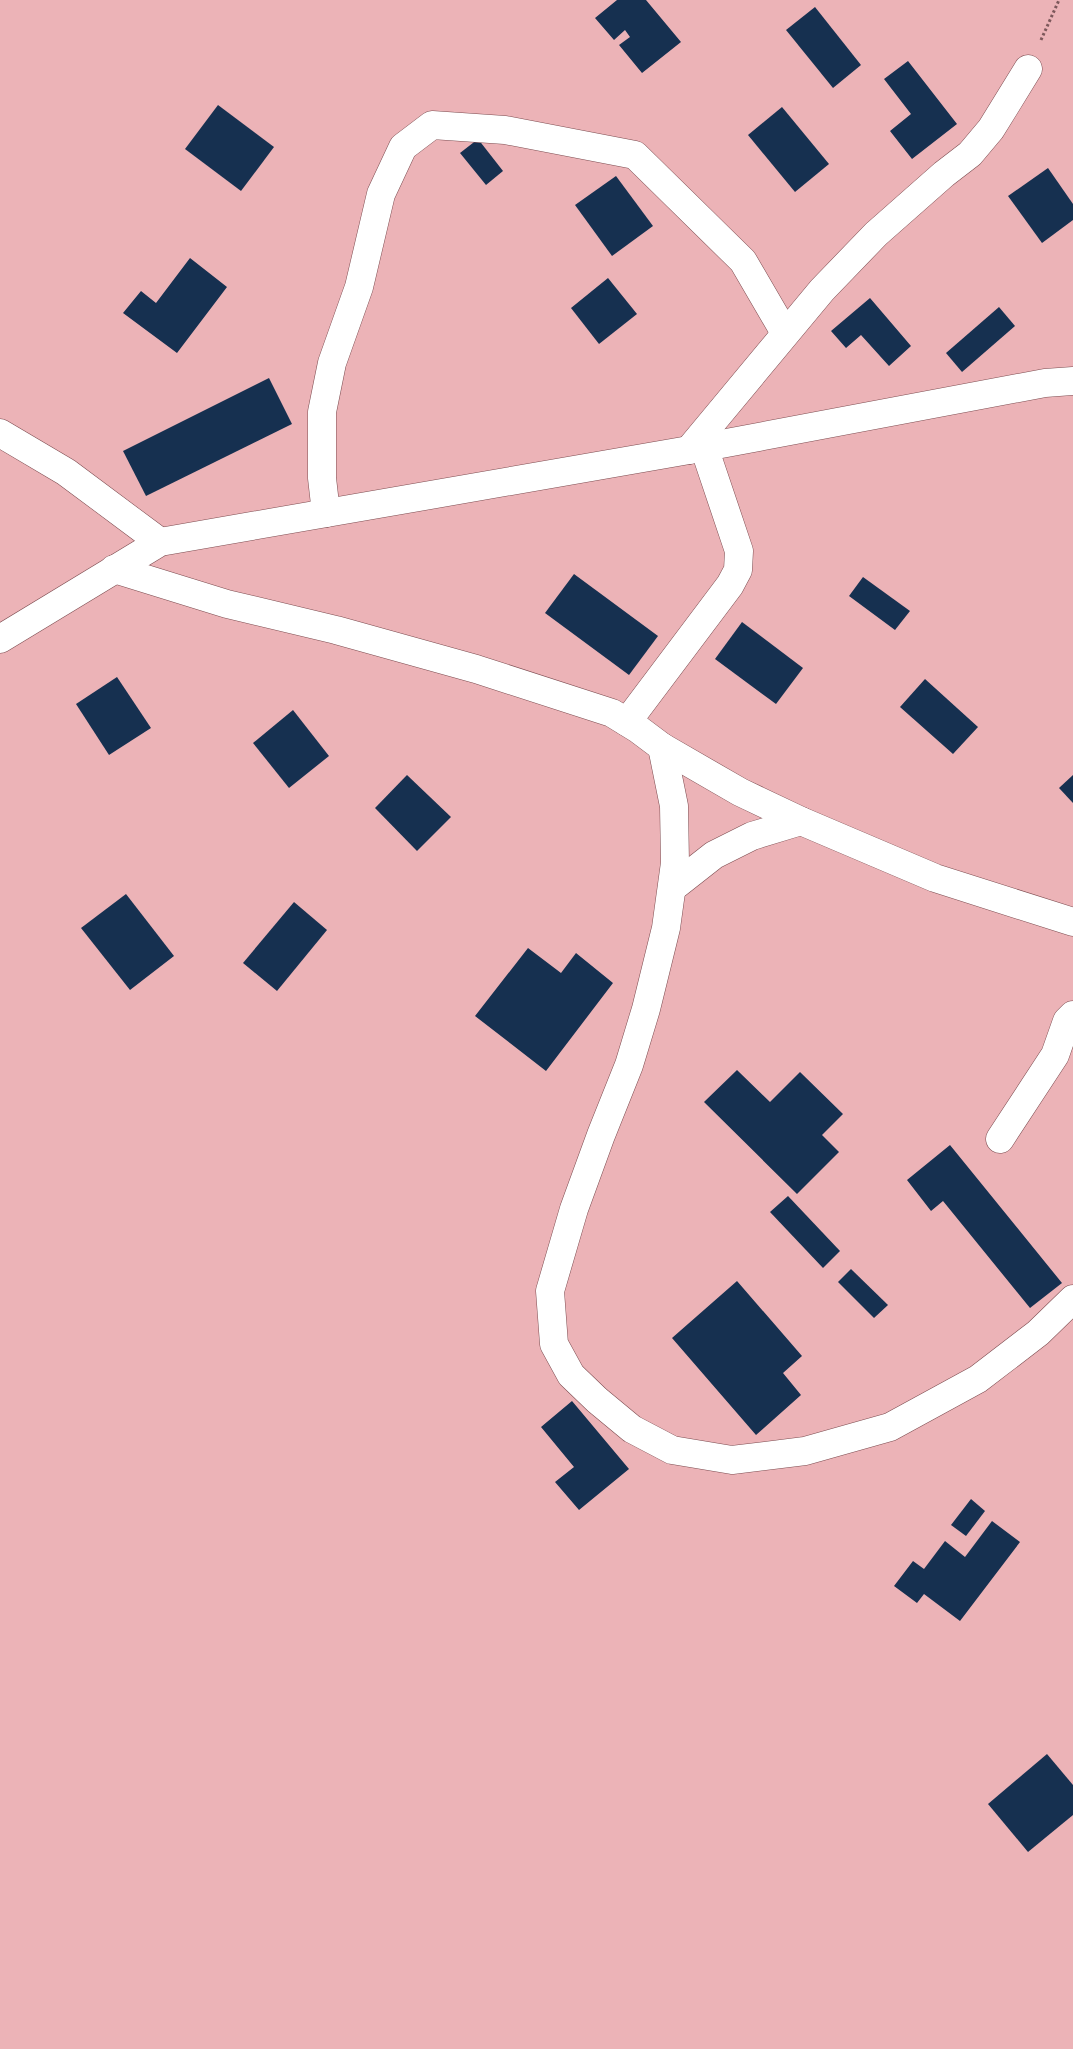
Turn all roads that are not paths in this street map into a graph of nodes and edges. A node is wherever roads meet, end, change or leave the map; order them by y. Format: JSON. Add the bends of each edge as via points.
{"nodes":[{"id":1,"x":1028,"y":69,"type":"road end"},
{"id":2,"x":785,"y":333,"type":"junction"},
{"id":3,"x":1073,"y":381,"type":"edge"},
{"id":4,"x":0,"y":433,"type":"edge"},
{"id":5,"x":697,"y":448,"type":"junction"},
{"id":6,"x":326,"y":513,"type":"junction"},
{"id":7,"x":160,"y":542,"type":"junction"},
{"id":8,"x":114,"y":569,"type":"junction"},
{"id":9,"x":0,"y":639,"type":"edge"},
{"id":10,"x":627,"y":722,"type":"junction"},
{"id":11,"x":662,"y":747,"type":"junction"},
{"id":12,"x":801,"y":821,"type":"junction"},
{"id":13,"x":672,"y":888,"type":"junction"},
{"id":14,"x":1073,"y":922,"type":"edge"},
{"id":15,"x":1073,"y":1015,"type":"edge"},
{"id":16,"x":1000,"y":1139,"type":"dead end"},
{"id":17,"x":1073,"y":1299,"type":"edge"}],
"edges":[{"from":1,"to":2,"type":"street","via":[[991,130],[970,154],[876,234]]},
{"from":2,"to":5,"type":"street"},
{"from":2,"to":6,"type":"street","via":[[743,261],[634,156],[505,130],[432,125],[403,147],[381,194],[359,287],[332,363],[322,412],[322,478]]},
{"from":3,"to":5,"type":"street","via":[[1045,383]]},
{"from":4,"to":7,"type":"street","via":[[66,472]]},
{"from":5,"to":6,"type":"street"},
{"from":5,"to":10,"type":"street","via":[[739,551],[738,570]]},
{"from":6,"to":7,"type":"street"},
{"from":7,"to":8,"type":"street"},
{"from":8,"to":9,"type":"street"},
{"from":8,"to":10,"type":"street","via":[[226,604],[336,630],[476,669],[612,713]]},
{"from":10,"to":11,"type":"street"},
{"from":11,"to":12,"type":"street","via":[[740,792]]},
{"from":11,"to":13,"type":"street","via":[[674,806]]},
{"from":12,"to":13,"type":"street","via":[[752,836],[714,855]]},
{"from":12,"to":14,"type":"street","via":[[935,878]]},
{"from":13,"to":17,"type":"street","via":[[666,928],[646,1009],[629,1065],[574,1209],[550,1291],[554,1344],[571,1375],[632,1429],[672,1450],[732,1460],[805,1451],[890,1427],[978,1379],[1038,1333]]},
{"from":15,"to":16,"type":"street","via":[[1067,1021],[1055,1055]]}]}
